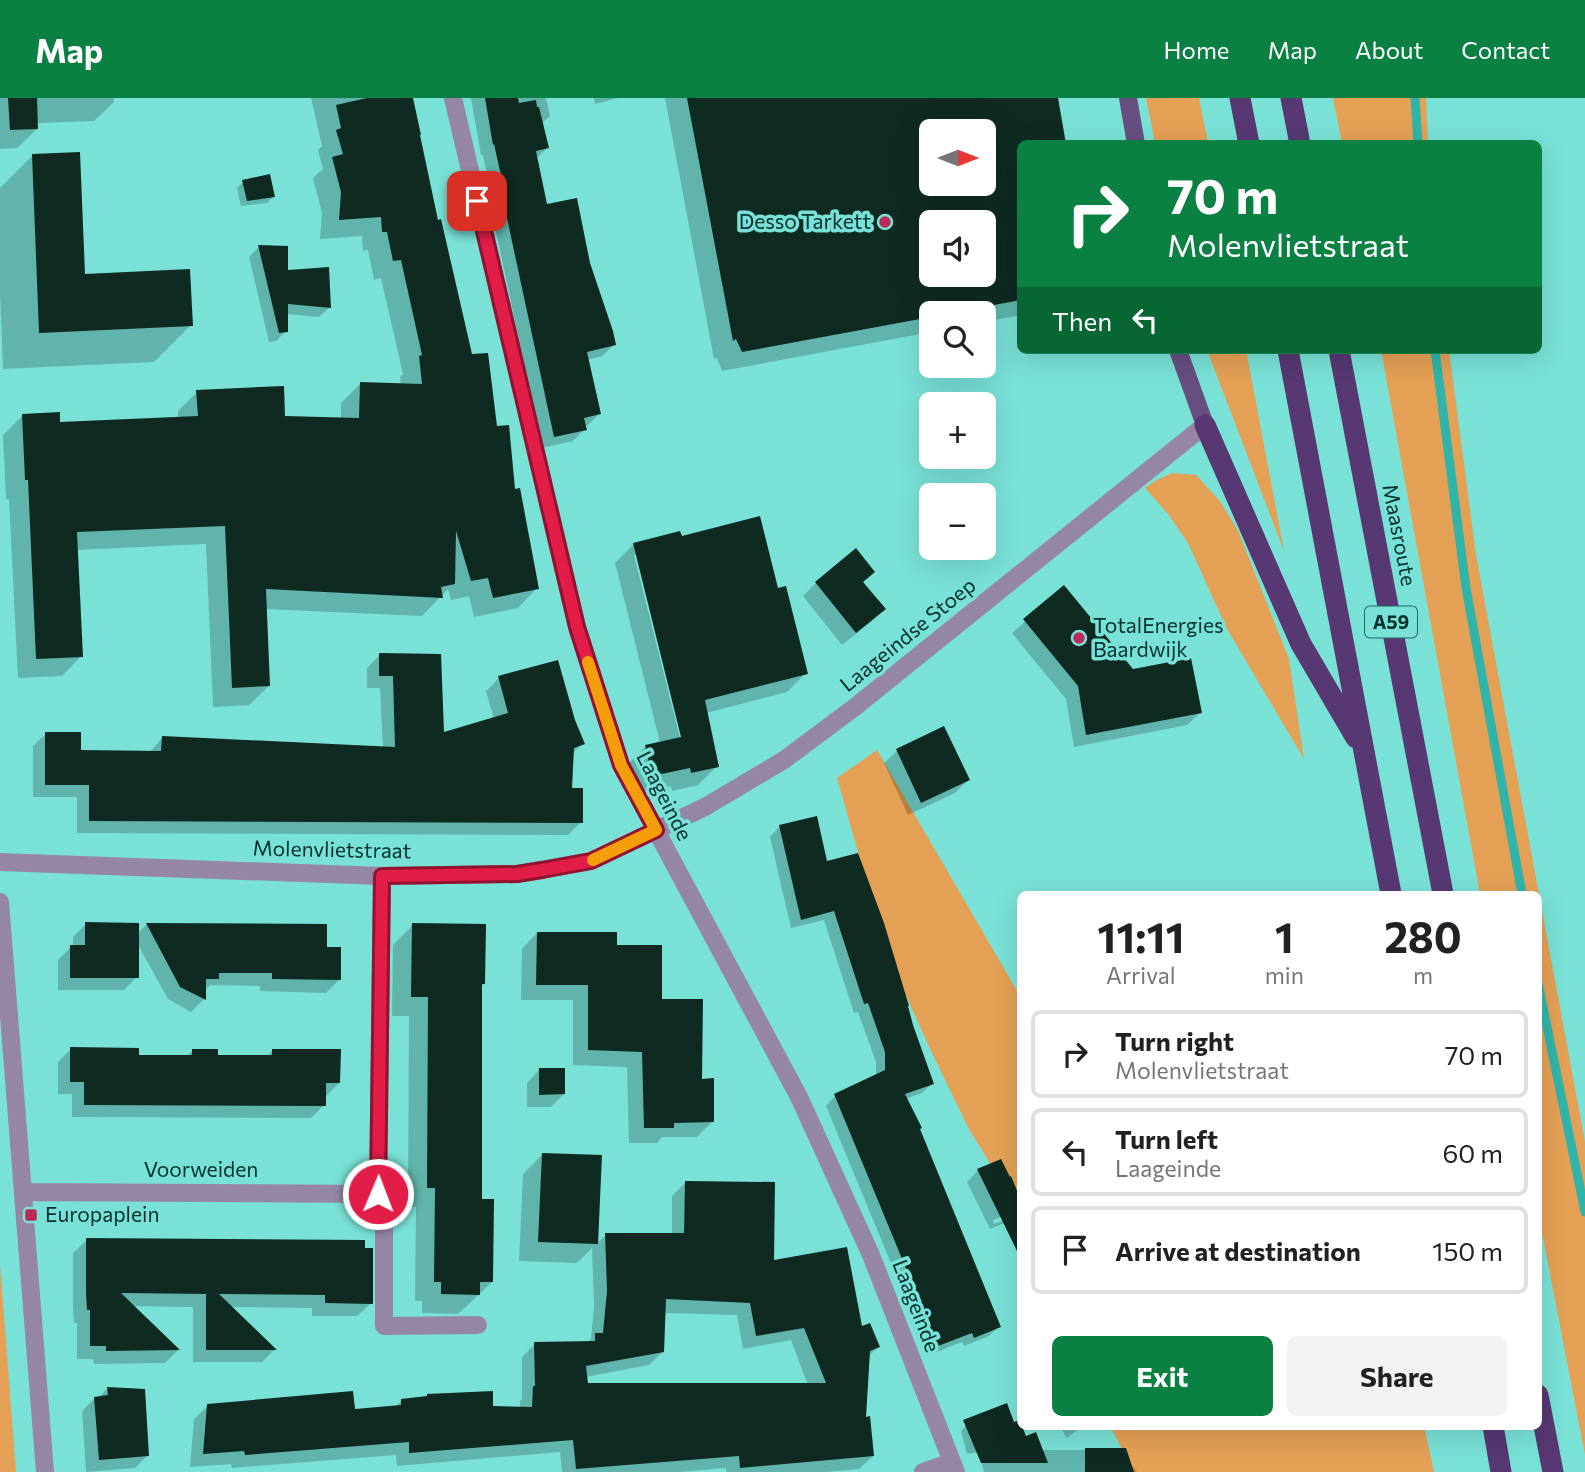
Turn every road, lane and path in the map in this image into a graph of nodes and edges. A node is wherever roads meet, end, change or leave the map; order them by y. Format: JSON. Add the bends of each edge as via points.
{"nodes":[{"id":1,"x":453,"y":98,"type":"edge"},
{"id":2,"x":1128,"y":98,"type":"edge"},
{"id":3,"x":1240,"y":98,"type":"edge"},
{"id":4,"x":1291,"y":98,"type":"edge"},
{"id":5,"x":1135,"y":140,"type":"edge"},
{"id":6,"x":1248,"y":140,"type":"edge"},
{"id":7,"x":1299,"y":140,"type":"edge"},
{"id":8,"x":1179,"y":354,"type":"edge"},
{"id":9,"x":1289,"y":354,"type":"edge"},
{"id":10,"x":1340,"y":354,"type":"edge"},
{"id":11,"x":1205,"y":425,"type":"junction"},
{"id":12,"x":1364,"y":751,"type":"junction"},
{"id":13,"x":656,"y":830,"type":"junction"},
{"id":14,"x":0,"y":862,"type":"edge"},
{"id":15,"x":382,"y":876,"type":"junction"},
{"id":16,"x":1390,"y":891,"type":"edge"},
{"id":17,"x":1442,"y":891,"type":"edge"},
{"id":18,"x":0,"y":902,"type":"edge"},
{"id":19,"x":23,"y":1192,"type":"junction"},
{"id":20,"x":378,"y":1194,"type":"junction"},
{"id":21,"x":478,"y":1325,"type":"dead end"},
{"id":22,"x":1542,"y":1416,"type":"edge"},
{"id":23,"x":1494,"y":1430,"type":"edge"},
{"id":24,"x":954,"y":1467,"type":"edge"},
{"id":25,"x":45,"y":1472,"type":"edge"},
{"id":26,"x":923,"y":1472,"type":"edge"},
{"id":27,"x":1501,"y":1472,"type":"edge"},
{"id":28,"x":1553,"y":1472,"type":"edge"}],
"edges":[{"from":1,"to":13,"type":"street","name":"Laageinde","via":[[577,627],[621,765]]},
{"from":2,"to":5,"type":"main road"},
{"from":3,"to":6,"type":"highway"},
{"from":4,"to":7,"type":"highway"},
{"from":8,"to":11,"type":"main road"},
{"from":9,"to":12,"type":"highway","number":"A59"},
{"from":10,"to":17,"type":"highway","name":"Maasroute","number":"A59"},
{"from":11,"to":12,"type":"highway","number":"A59","via":[[1301,645]]},
{"from":11,"to":13,"type":"street","name":"Laageindse Stoep","via":[[784,760]]},
{"from":12,"to":16,"type":"highway","number":"A59"},
{"from":13,"to":15,"type":"street","name":"Molenvlietstraat","via":[[591,861],[542,870]]},
{"from":13,"to":24,"type":"street","name":"Laageinde","via":[[799,1097],[871,1255]]},
{"from":14,"to":15,"type":"street","name":"Molenvlietstraat"},
{"from":15,"to":20,"type":"street"},
{"from":18,"to":19,"type":"street"},
{"from":19,"to":20,"type":"street","name":"Voorweiden"},
{"from":19,"to":25,"type":"street"},
{"from":20,"to":21,"type":"street","via":[[384,1212],[384,1326]]},
{"from":22,"to":28,"type":"highway"},
{"from":23,"to":27,"type":"highway"},
{"from":24,"to":26,"type":"street"}]}
